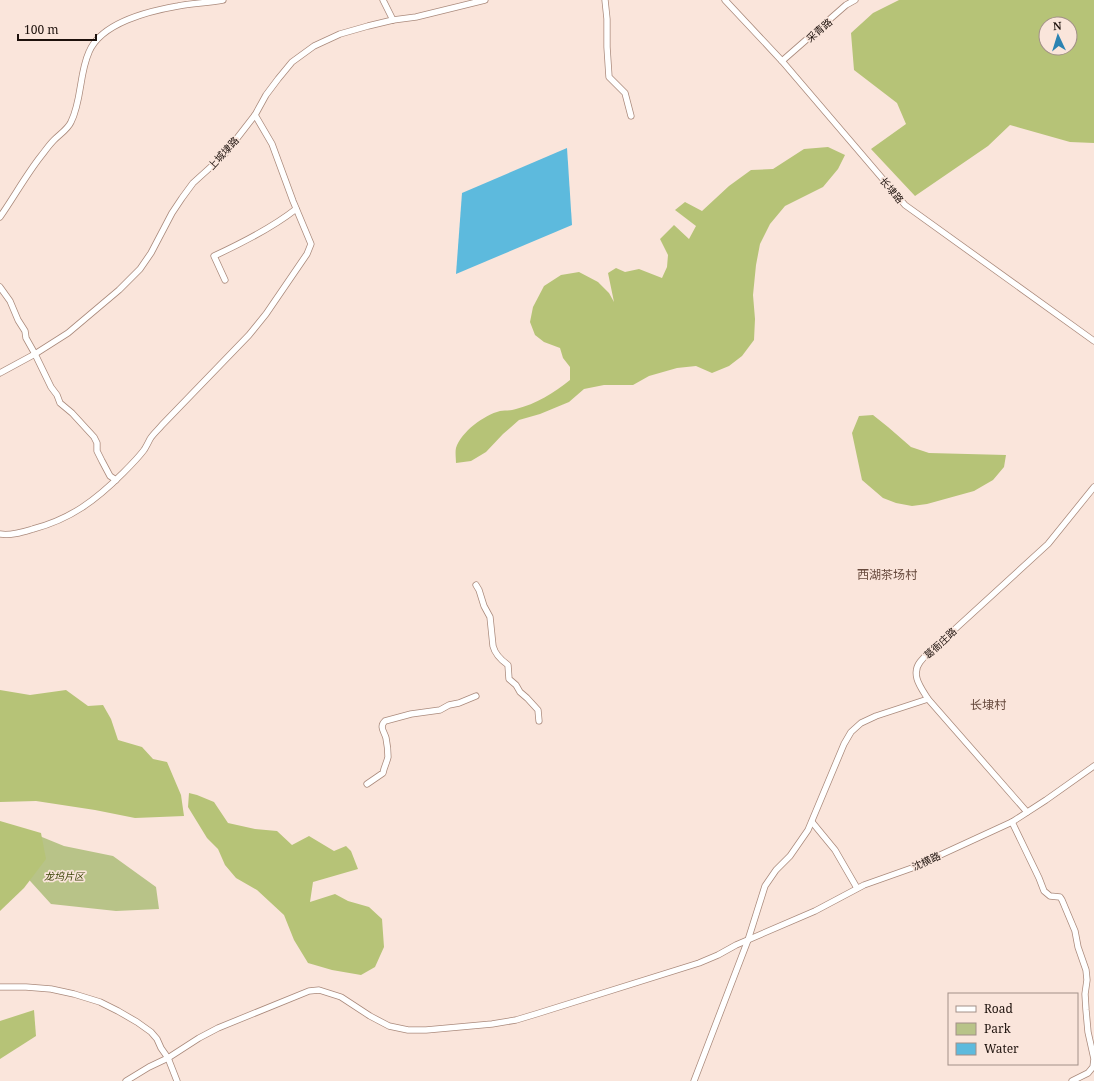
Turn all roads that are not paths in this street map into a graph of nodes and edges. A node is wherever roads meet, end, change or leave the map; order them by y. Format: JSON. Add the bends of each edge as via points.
{"nodes":[{"id":1,"x":223,"y":0,"type":"edge"},
{"id":2,"x":383,"y":0,"type":"edge"},
{"id":3,"x":485,"y":0,"type":"edge"},
{"id":4,"x":605,"y":0,"type":"edge"},
{"id":5,"x":725,"y":0,"type":"edge"},
{"id":6,"x":855,"y":0,"type":"edge"},
{"id":7,"x":393,"y":20,"type":"junction"},
{"id":8,"x":782,"y":61,"type":"junction"},
{"id":9,"x":255,"y":115,"type":"junction"},
{"id":10,"x":631,"y":116,"type":"dead end"},
{"id":11,"x":296,"y":209,"type":"junction"},
{"id":12,"x":0,"y":217,"type":"edge"},
{"id":13,"x":225,"y":280,"type":"dead end"},
{"id":14,"x":0,"y":287,"type":"edge"},
{"id":15,"x":1094,"y":341,"type":"edge"},
{"id":16,"x":35,"y":354,"type":"junction"},
{"id":17,"x":0,"y":373,"type":"edge"},
{"id":18,"x":116,"y":480,"type":"junction"},
{"id":19,"x":1094,"y":487,"type":"edge"},
{"id":20,"x":0,"y":534,"type":"edge"},
{"id":21,"x":476,"y":585,"type":"dead end"},
{"id":22,"x":476,"y":696,"type":"dead end"},
{"id":23,"x":928,"y":699,"type":"junction"},
{"id":24,"x":540,"y":720,"type":"dead end"},
{"id":25,"x":1094,"y":766,"type":"edge"},
{"id":26,"x":367,"y":784,"type":"dead end"},
{"id":27,"x":1027,"y":812,"type":"junction"},
{"id":28,"x":812,"y":822,"type":"junction"},
{"id":29,"x":1012,"y":822,"type":"junction"},
{"id":30,"x":857,"y":888,"type":"junction"},
{"id":31,"x":748,"y":940,"type":"junction"},
{"id":32,"x":0,"y":987,"type":"edge"},
{"id":33,"x":168,"y":1058,"type":"junction"},
{"id":34,"x":126,"y":1081,"type":"edge"},
{"id":35,"x":177,"y":1081,"type":"edge"},
{"id":36,"x":694,"y":1081,"type":"edge"},
{"id":37,"x":1072,"y":1081,"type":"edge"}],
"edges":[{"from":1,"to":12,"type":"street","via":[[158,10],[133,18],[102,35],[94,43],[85,62],[77,105],[70,125],[40,157]]},
{"from":2,"to":7,"type":"street"},
{"from":3,"to":7,"type":"street","name":"上城埭路"},
{"from":4,"to":10,"type":"street","via":[[609,77],[624,93]]},
{"from":5,"to":8,"type":"street","name":"长埭路"},
{"from":6,"to":8,"type":"street","name":"采青路"},
{"from":7,"to":9,"type":"street","name":"上城埭路","via":[[340,34],[314,46],[292,62],[266,95]]},
{"from":8,"to":15,"type":"street","name":"长埭路","via":[[905,205]]},
{"from":9,"to":11,"type":"street","via":[[272,144]]},
{"from":9,"to":16,"type":"street","name":"上城埭路","via":[[224,155],[193,183],[172,213],[140,269],[68,333]]},
{"from":11,"to":13,"type":"street","via":[[283,219],[214,256]]},
{"from":11,"to":18,"type":"street","via":[[311,244],[307,254],[249,335],[162,425],[144,450]]},
{"from":14,"to":16,"type":"street","via":[[10,301]]},
{"from":16,"to":17,"type":"street","name":"上城埭路"},
{"from":16,"to":18,"type":"street","via":[[60,403],[94,437],[104,465],[110,476]]},
{"from":18,"to":20,"type":"street","via":[[69,516],[22,532]]},
{"from":19,"to":23,"type":"street","name":"葛衙庄路","via":[[1048,544],[918,664],[917,681]]},
{"from":21,"to":24,"type":"street","via":[[490,617],[492,646],[501,660],[508,665],[509,679],[538,710]]},
{"from":22,"to":26,"type":"street","via":[[440,710],[384,720],[382,730],[386,738],[388,758],[383,772]]},
{"from":23,"to":27,"type":"street","name":"葛衙庄路"},
{"from":23,"to":28,"type":"street","via":[[876,716],[861,723],[851,732]]},
{"from":25,"to":27,"type":"street","name":"沈横路"},
{"from":27,"to":29,"type":"street","name":"沈横路"},
{"from":28,"to":30,"type":"street","via":[[835,850]]},
{"from":28,"to":31,"type":"street","via":[[790,856],[765,886]]},
{"from":29,"to":30,"type":"street","name":"沈横路","via":[[912,868]]},
{"from":29,"to":37,"type":"street","via":[[1044,891],[1062,900],[1075,931],[1086,970],[1086,1010],[1094,1058],[1093,1067],[1088,1073]]},
{"from":30,"to":31,"type":"street","name":"沈横路","via":[[815,911]]},
{"from":31,"to":33,"type":"street","name":"沈横路","via":[[692,965],[516,1020],[492,1024],[408,1030],[389,1026],[341,997],[319,990],[309,991],[218,1028]]},
{"from":31,"to":36,"type":"street"},
{"from":32,"to":33,"type":"street","via":[[52,989],[100,1002],[151,1032]]},
{"from":33,"to":34,"type":"street","name":"沈横路"},
{"from":33,"to":35,"type":"street"}]}
